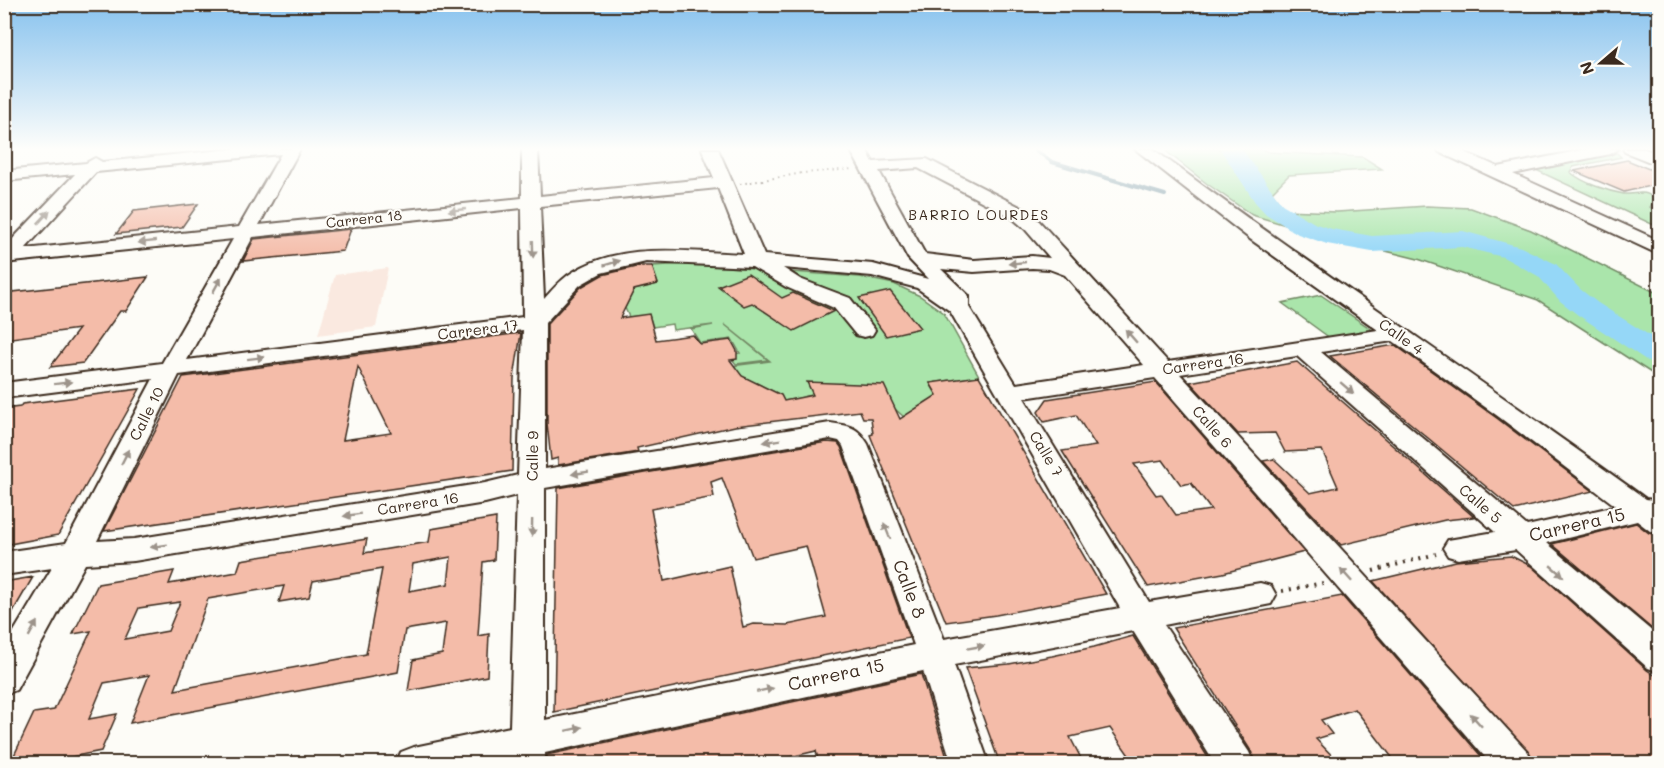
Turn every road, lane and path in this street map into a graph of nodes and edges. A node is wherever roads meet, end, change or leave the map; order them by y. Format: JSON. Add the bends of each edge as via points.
{"nodes":[{"id":1,"x":74,"y":185,"type":"edge"},
{"id":2,"x":273,"y":185,"type":"edge"},
{"id":3,"x":531,"y":185,"type":"edge"},
{"id":4,"x":697,"y":185,"type":"edge"},
{"id":5,"x":725,"y":185,"type":"edge"},
{"id":6,"x":877,"y":185,"type":"edge"},
{"id":7,"x":963,"y":185,"type":"edge"},
{"id":8,"x":1191,"y":185,"type":"edge"},
{"id":9,"x":1531,"y":185,"type":"edge"},
{"id":10,"x":1536,"y":185,"type":"edge"},
{"id":11,"x":532,"y":202,"type":"junction"},
{"id":12,"x":247,"y":232,"type":"junction"},
{"id":13,"x":1659,"y":238,"type":"edge"},
{"id":14,"x":1659,"y":249,"type":"edge"},
{"id":15,"x":6,"y":258,"type":"edge"},
{"id":16,"x":918,"y":258,"type":"junction"},
{"id":17,"x":757,"y":261,"type":"junction"},
{"id":18,"x":1073,"y":271,"type":"junction"},
{"id":19,"x":958,"y":307,"type":"junction"},
{"id":20,"x":534,"y":322,"type":"junction"},
{"id":21,"x":864,"y":330,"type":"dead end"},
{"id":22,"x":1396,"y":334,"type":"junction"},
{"id":23,"x":1303,"y":349,"type":"junction"},
{"id":24,"x":170,"y":369,"type":"junction"},
{"id":25,"x":1160,"y":370,"type":"junction"},
{"id":26,"x":4,"y":391,"type":"edge"},
{"id":27,"x":1010,"y":393,"type":"junction"},
{"id":28,"x":830,"y":431,"type":"joint"},
{"id":29,"x":533,"y":481,"type":"junction"},
{"id":30,"x":1653,"y":513,"type":"edge"},
{"id":31,"x":1520,"y":539,"type":"junction"},
{"id":32,"x":1458,"y":548,"type":"dead end"},
{"id":33,"x":76,"y":553,"type":"junction"},
{"id":34,"x":4,"y":564,"type":"edge"},
{"id":35,"x":1260,"y":595,"type":"dead end"},
{"id":36,"x":1142,"y":618,"type":"junction"},
{"id":37,"x":934,"y":655,"type":"junction"},
{"id":38,"x":1659,"y":658,"type":"edge"},
{"id":39,"x":4,"y":680,"type":"edge"},
{"id":40,"x":527,"y":751,"type":"edge"},
{"id":41,"x":414,"y":764,"type":"edge"},
{"id":42,"x":971,"y":764,"type":"edge"},
{"id":43,"x":1236,"y":764,"type":"edge"},
{"id":44,"x":1515,"y":764,"type":"edge"}],
"edges":[{"from":15,"to":1,"type":"street","one_way":true},
{"from":2,"to":12,"type":"street","name":"Calle 10"},
{"from":3,"to":11,"type":"street","name":"Calle 9"},
{"from":4,"to":11,"type":"street","name":"Carrera 18"},
{"from":5,"to":17,"type":"street"},
{"from":6,"to":16,"type":"street","name":"Calle 7"},
{"from":7,"to":18,"type":"street","name":"Calle 6","via":[[1016,212]]},
{"from":8,"to":22,"type":"street","name":"Calle 4"},
{"from":9,"to":14,"type":"street"},
{"from":10,"to":13,"type":"street"},
{"from":11,"to":12,"type":"street","name":"Carrera 18","one_way":true},
{"from":11,"to":20,"type":"street","name":"Calle 9","one_way":true},
{"from":12,"to":15,"type":"street","name":"Carrera 18","one_way":true},
{"from":24,"to":12,"type":"street","name":"Calle 10","one_way":true},
{"from":18,"to":16,"type":"street","one_way":true,"via":[[1045,261],[952,266]]},
{"from":16,"to":19,"type":"street","name":"Calle 7","via":[[958,296]]},
{"from":17,"to":19,"type":"street","name":"Carrera 17","via":[[890,273],[924,284]]},
{"from":20,"to":17,"type":"street","name":"Carrera 17","one_way":true,"via":[[573,281],[614,262],[666,256]]},
{"from":17,"to":21,"type":"street","via":[[793,283],[837,300]]},
{"from":25,"to":18,"type":"street","name":"Calle 6","one_way":true},
{"from":19,"to":27,"type":"street","name":"Calle 7"},
{"from":24,"to":20,"type":"street","name":"Carrera 17","one_way":true},
{"from":20,"to":29,"type":"street","name":"Calle 9"},
{"from":22,"to":23,"type":"street","name":"Carrera 16"},
{"from":22,"to":30,"type":"street","name":"Calle 4"},
{"from":23,"to":25,"type":"street","name":"Carrera 16"},
{"from":23,"to":31,"type":"street","name":"Calle 5","one_way":true},
{"from":26,"to":24,"type":"street","name":"Carrera 17","one_way":true},
{"from":33,"to":24,"type":"street","name":"Calle 10","one_way":true},
{"from":25,"to":27,"type":"street","name":"Carrera 16"},
{"from":44,"to":25,"type":"street","name":"Calle 6","one_way":true},
{"from":27,"to":36,"type":"street","name":"Calle 7"},
{"from":28,"to":29,"type":"street","name":"Carrera 16","one_way":true},
{"from":37,"to":28,"type":"street","name":"Calle 8","one_way":true,"via":[[855,444],[847,434]]},
{"from":29,"to":33,"type":"street","name":"Carrera 16","one_way":true,"via":[[484,494],[146,548]]},
{"from":29,"to":40,"type":"street","name":"Calle 9","one_way":true},
{"from":30,"to":31,"type":"street","name":"Carrera 15"},
{"from":31,"to":32,"type":"street","name":"Carrera 15"},
{"from":31,"to":38,"type":"street","name":"Calle 5","one_way":true},
{"from":33,"to":34,"type":"street","name":"Carrera 16"},
{"from":39,"to":33,"type":"street","name":"Calle 10","one_way":true},
{"from":35,"to":36,"type":"street","name":"Carrera 15"},
{"from":37,"to":36,"type":"street","name":"Carrera 15","one_way":true},
{"from":36,"to":43,"type":"street","name":"Calle 7"},
{"from":40,"to":37,"type":"street","name":"Carrera 15","one_way":true},
{"from":37,"to":42,"type":"street","name":"Calle 8"},
{"from":40,"to":41,"type":"street","name":"Carrera 15"}]}
